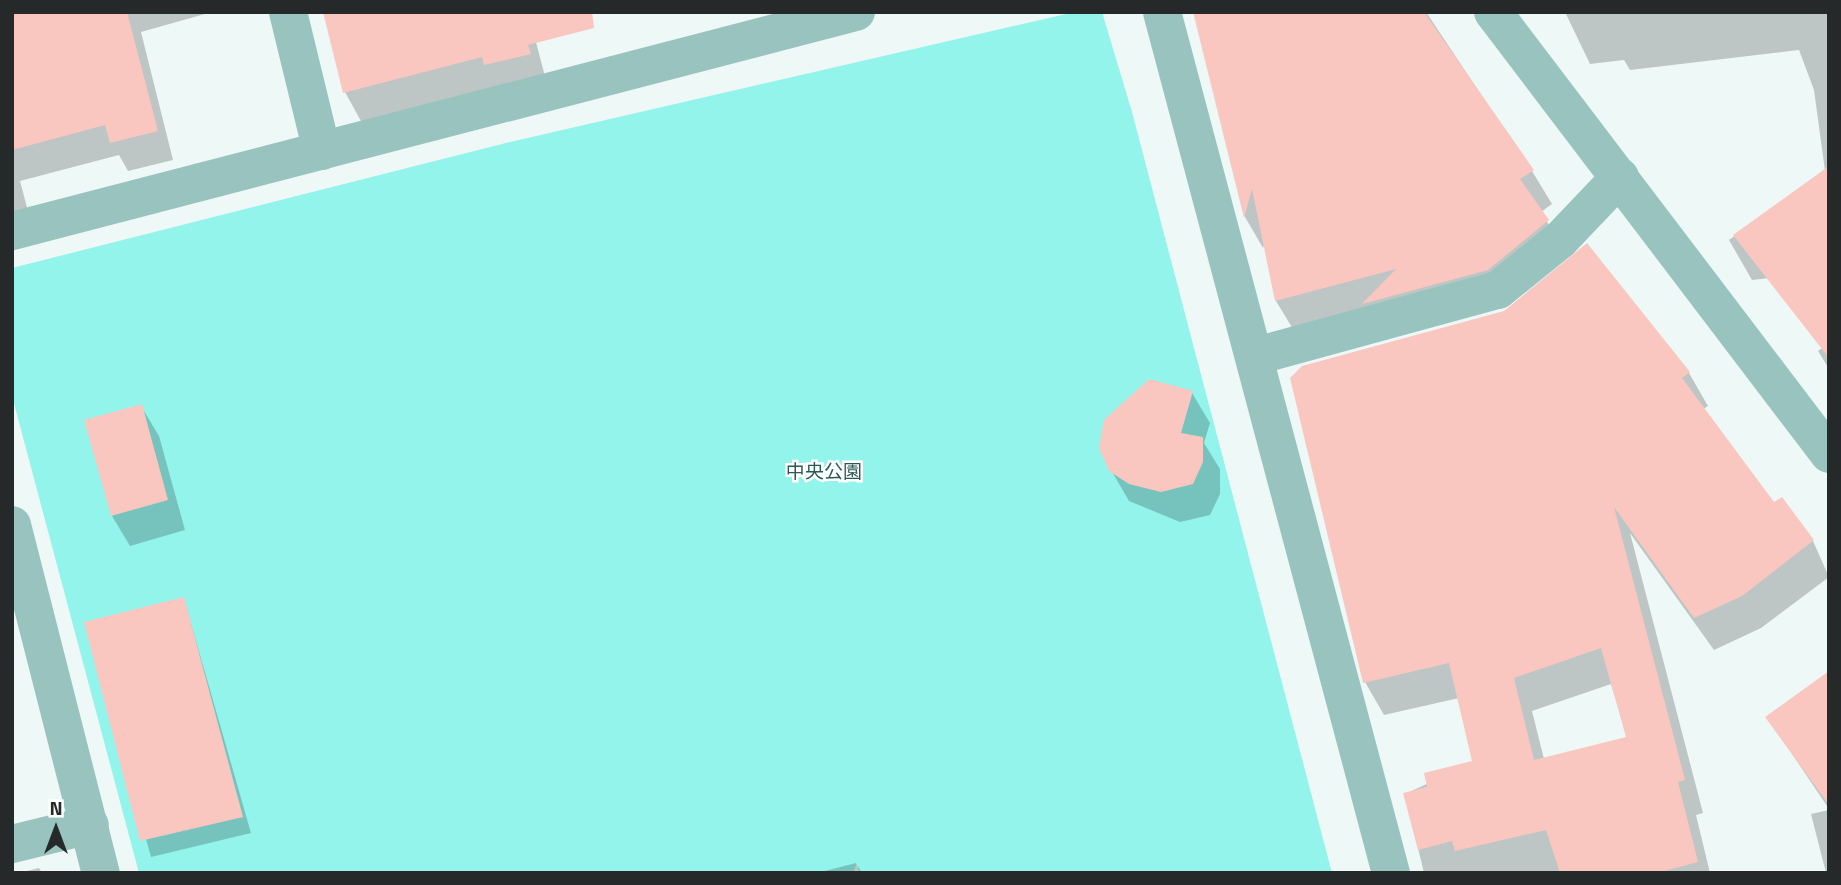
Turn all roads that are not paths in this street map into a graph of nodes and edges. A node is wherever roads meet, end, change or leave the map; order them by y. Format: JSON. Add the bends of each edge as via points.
{"nodes":[{"id":1,"x":288,"y":12,"type":"edge"},
{"id":2,"x":856,"y":12,"type":"edge"},
{"id":3,"x":1162,"y":12,"type":"edge"},
{"id":4,"x":1493,"y":12,"type":"edge"},
{"id":5,"x":322,"y":151,"type":"junction"},
{"id":6,"x":1620,"y":177,"type":"junction"},
{"id":7,"x":12,"y":231,"type":"edge"},
{"id":8,"x":1256,"y":356,"type":"junction"},
{"id":9,"x":1829,"y":454,"type":"edge"},
{"id":10,"x":12,"y":525,"type":"edge"},
{"id":11,"x":90,"y":825,"type":"junction"},
{"id":12,"x":12,"y":844,"type":"edge"},
{"id":13,"x":101,"y":873,"type":"edge"},
{"id":14,"x":1391,"y":873,"type":"edge"}],
"edges":[{"from":1,"to":5,"type":"street"},
{"from":2,"to":5,"type":"street"},
{"from":3,"to":8,"type":"street"},
{"from":4,"to":6,"type":"street"},
{"from":5,"to":7,"type":"street"},
{"from":6,"to":8,"type":"street","via":[[1560,240],[1498,290]]},
{"from":6,"to":9,"type":"street"},
{"from":8,"to":14,"type":"street"},
{"from":10,"to":11,"type":"street"},
{"from":11,"to":12,"type":"street"},
{"from":11,"to":13,"type":"street"}]}
